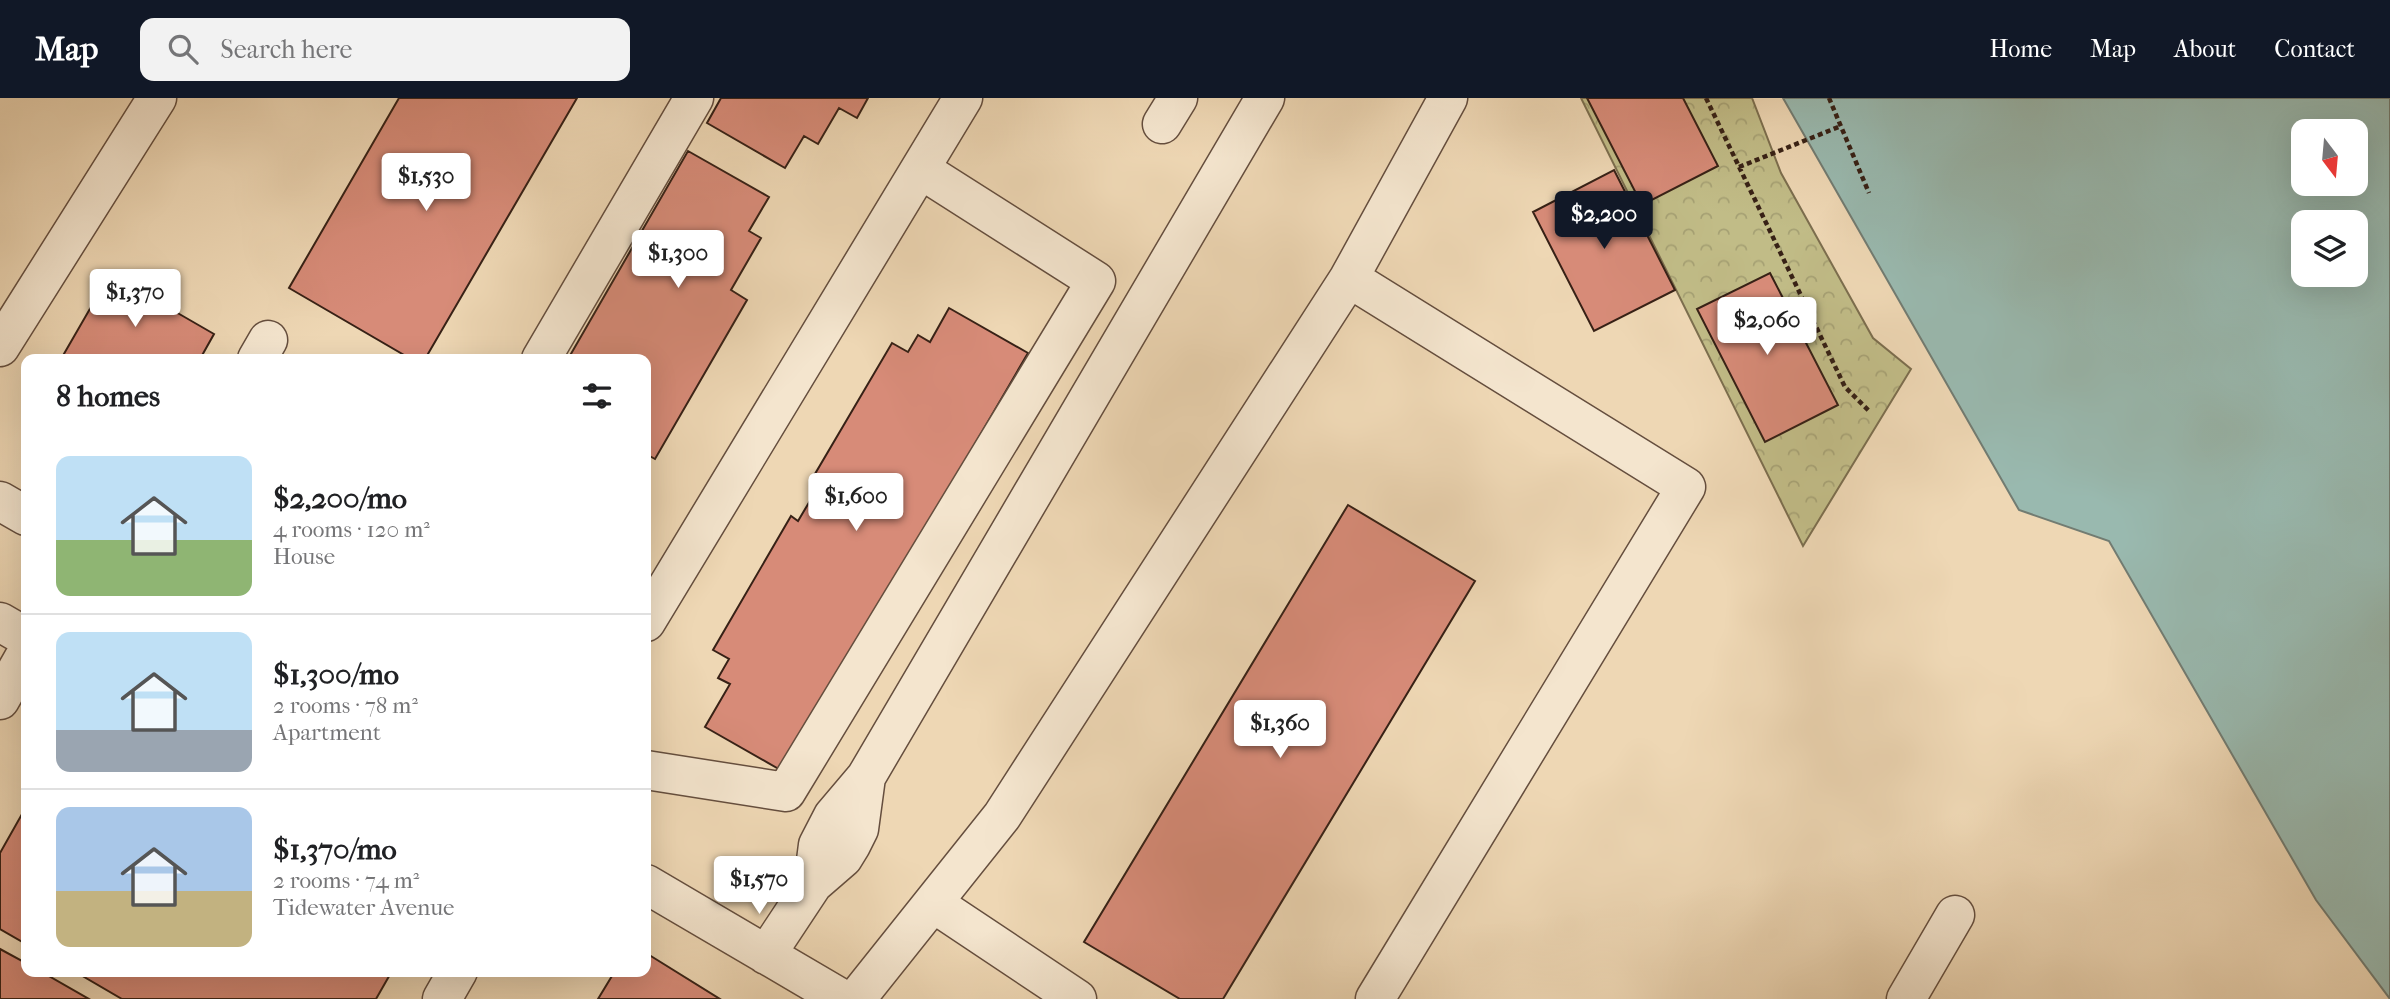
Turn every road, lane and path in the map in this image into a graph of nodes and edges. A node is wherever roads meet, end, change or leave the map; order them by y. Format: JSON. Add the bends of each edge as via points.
{"nodes":[{"id":1,"x":157,"y":98,"type":"edge"},
{"id":2,"x":694,"y":98,"type":"edge"},
{"id":3,"x":963,"y":98,"type":"edge"},
{"id":4,"x":1265,"y":98,"type":"edge"},
{"id":5,"x":1448,"y":98,"type":"edge"},
{"id":6,"x":1706,"y":98,"type":"edge"},
{"id":7,"x":1829,"y":98,"type":"edge"},
{"id":8,"x":1841,"y":126,"type":"junction"},
{"id":9,"x":1739,"y":167,"type":"junction"},
{"id":10,"x":920,"y":169,"type":"junction"},
{"id":11,"x":1869,"y":193,"type":"dead end"},
{"id":12,"x":1349,"y":278,"type":"junction"},
{"id":13,"x":0,"y":347,"type":"edge"},
{"id":14,"x":544,"y":354,"type":"edge"},
{"id":15,"x":1870,"y":412,"type":"dead end"},
{"id":16,"x":0,"y":501,"type":"edge"},
{"id":17,"x":21,"y":513,"type":"edge"},
{"id":18,"x":651,"y":614,"type":"edge"},
{"id":19,"x":0,"y":622,"type":"edge"},
{"id":20,"x":21,"y":634,"type":"edge"},
{"id":21,"x":21,"y":663,"type":"edge"},
{"id":22,"x":0,"y":700,"type":"edge"},
{"id":23,"x":651,"y":771,"type":"edge"},
{"id":24,"x":651,"y":887,"type":"edge"},
{"id":25,"x":933,"y":903,"type":"junction"},
{"id":26,"x":1955,"y":915,"type":"dead end"},
{"id":27,"x":766,"y":955,"type":"junction"},
{"id":28,"x":455,"y":977,"type":"edge"},
{"id":29,"x":442,"y":999,"type":"edge"},
{"id":30,"x":842,"y":999,"type":"edge"},
{"id":31,"x":856,"y":999,"type":"edge"},
{"id":32,"x":1077,"y":999,"type":"edge"},
{"id":33,"x":1375,"y":999,"type":"edge"},
{"id":34,"x":1906,"y":999,"type":"edge"}],
"edges":[{"from":1,"to":13,"type":"street"},
{"from":2,"to":14,"type":"street"},
{"from":3,"to":10,"type":"street"},
{"from":4,"to":27,"type":"street","via":[[866,777],[859,829],[843,858],[813,884]]},
{"from":5,"to":12,"type":"street"},
{"from":6,"to":9,"type":"path"},
{"from":7,"to":8,"type":"path"},
{"from":8,"to":9,"type":"path"},
{"from":8,"to":11,"type":"path"},
{"from":9,"to":15,"type":"path","via":[[1845,387]]},
{"from":10,"to":18,"type":"street"},
{"from":10,"to":23,"type":"street","via":[[1096,281],[786,792]]},
{"from":12,"to":25,"type":"street","via":[[1002,817]]},
{"from":12,"to":33,"type":"street","via":[[1686,487]]},
{"from":16,"to":17,"type":"street"},
{"from":19,"to":20,"type":"street"},
{"from":21,"to":22,"type":"street"},
{"from":24,"to":27,"type":"street"},
{"from":25,"to":31,"type":"street"},
{"from":25,"to":32,"type":"street"},
{"from":26,"to":34,"type":"street"},
{"from":27,"to":30,"type":"street"},
{"from":28,"to":29,"type":"street"}]}
